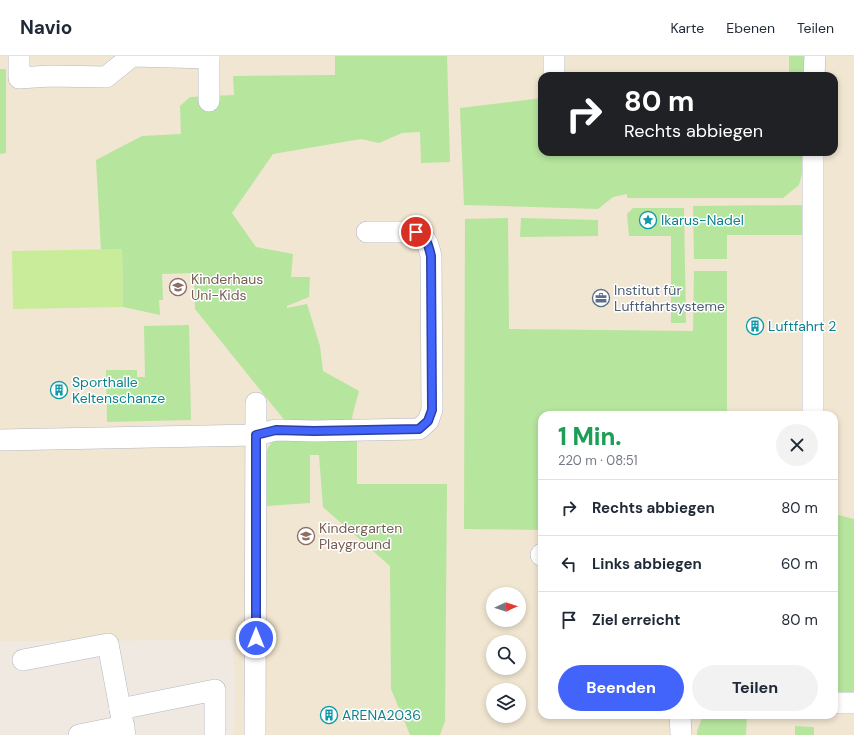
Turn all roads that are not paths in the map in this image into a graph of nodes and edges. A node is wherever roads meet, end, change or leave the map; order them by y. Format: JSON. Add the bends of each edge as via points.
{"nodes":[{"id":1,"x":19,"y":56,"type":"edge"},
{"id":2,"x":554,"y":56,"type":"edge"},
{"id":3,"x":815,"y":56,"type":"edge"},
{"id":4,"x":209,"y":57,"type":"edge"},
{"id":5,"x":554,"y":72,"type":"edge"},
{"id":6,"x":814,"y":72,"type":"edge"},
{"id":7,"x":210,"y":101,"type":"dead end"},
{"id":8,"x":813,"y":156,"type":"edge"},
{"id":9,"x":368,"y":232,"type":"dead end"},
{"id":10,"x":256,"y":403,"type":"dead end"},
{"id":11,"x":813,"y":411,"type":"edge"},
{"id":12,"x":256,"y":435,"type":"junction"},
{"id":13,"x":0,"y":440,"type":"edge"},
{"id":14,"x":23,"y":660,"type":"dead end"},
{"id":15,"x":838,"y":703,"type":"edge"},
{"id":16,"x":854,"y":703,"type":"edge"},
{"id":17,"x":680,"y":719,"type":"edge"},
{"id":18,"x":123,"y":723,"type":"edge"},
{"id":19,"x":79,"y":735,"type":"edge"},
{"id":20,"x":215,"y":735,"type":"edge"},
{"id":21,"x":255,"y":735,"type":"edge"},
{"id":22,"x":680,"y":735,"type":"edge"}],
"edges":[{"from":1,"to":4,"type":"street","via":[[19,78],[106,77],[132,56]]},
{"from":2,"to":5,"type":"street"},
{"from":3,"to":6,"type":"street"},
{"from":4,"to":7,"type":"street"},
{"from":8,"to":11,"type":"street"},
{"from":9,"to":12,"type":"street","via":[[416,232],[428,243],[431,256],[432,410],[428,421],[419,433],[276,430]]},
{"from":10,"to":12,"type":"street"},
{"from":12,"to":13,"type":"street"},
{"from":12,"to":21,"type":"street"},
{"from":14,"to":18,"type":"street","via":[[108,644]]},
{"from":15,"to":16,"type":"street"},
{"from":17,"to":22,"type":"street"},
{"from":18,"to":19,"type":"street"},
{"from":18,"to":20,"type":"street","via":[[215,690]]}]}
